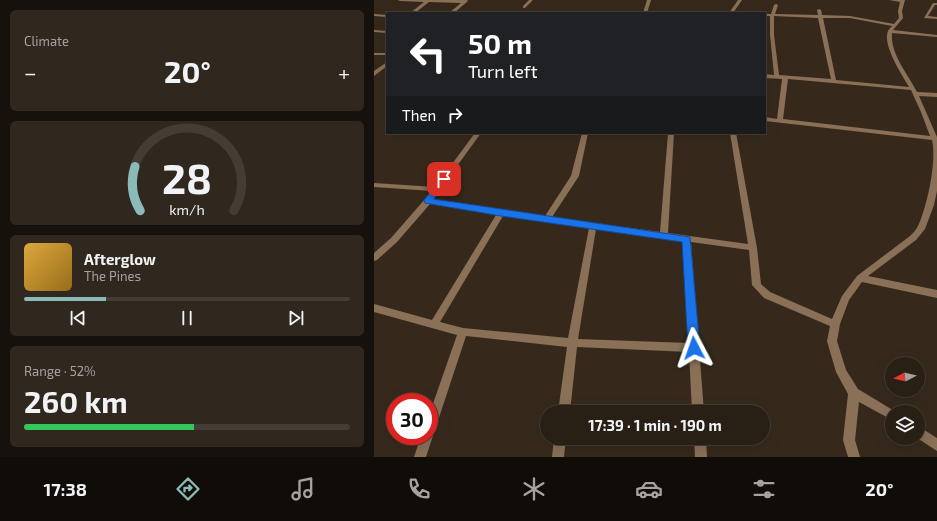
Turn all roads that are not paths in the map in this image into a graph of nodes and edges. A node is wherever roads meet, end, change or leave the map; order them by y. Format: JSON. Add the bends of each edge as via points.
{"nodes":[{"id":1,"x":400,"y":0,"type":"edge"},
{"id":2,"x":420,"y":0,"type":"edge"},
{"id":3,"x":531,"y":0,"type":"edge"},
{"id":4,"x":648,"y":0,"type":"edge"},
{"id":5,"x":740,"y":0,"type":"edge"},
{"id":6,"x":891,"y":0,"type":"edge"},
{"id":7,"x":428,"y":1,"type":"junction"},
{"id":8,"x":466,"y":1,"type":"edge"},
{"id":9,"x":902,"y":1,"type":"edge"},
{"id":10,"x":937,"y":4,"type":"edge"},
{"id":11,"x":776,"y":5,"type":"dead end"},
{"id":12,"x":524,"y":7,"type":"dead end"},
{"id":13,"x":819,"y":10,"type":"dead end"},
{"id":14,"x":413,"y":12,"type":"edge"},
{"id":15,"x":452,"y":12,"type":"edge"},
{"id":16,"x":645,"y":12,"type":"edge"},
{"id":17,"x":732,"y":12,"type":"edge"},
{"id":18,"x":374,"y":15,"type":"edge"},
{"id":19,"x":766,"y":15,"type":"edge"},
{"id":20,"x":772,"y":15,"type":"junction"},
{"id":21,"x":386,"y":16,"type":"edge"},
{"id":22,"x":820,"y":16,"type":"junction"},
{"id":23,"x":937,"y":18,"type":"edge"},
{"id":24,"x":893,"y":28,"type":"junction"},
{"id":25,"x":374,"y":31,"type":"edge"},
{"id":26,"x":386,"y":32,"type":"edge"},
{"id":27,"x":937,"y":36,"type":"edge"},
{"id":28,"x":374,"y":54,"type":"edge"},
{"id":29,"x":386,"y":54,"type":"edge"},
{"id":30,"x":386,"y":65,"type":"edge"},
{"id":31,"x":374,"y":74,"type":"edge"},
{"id":32,"x":766,"y":76,"type":"edge"},
{"id":33,"x":777,"y":77,"type":"junction"},
{"id":34,"x":785,"y":78,"type":"junction"},
{"id":35,"x":834,"y":81,"type":"junction"},
{"id":36,"x":914,"y":91,"type":"junction"},
{"id":37,"x":937,"y":95,"type":"edge"},
{"id":38,"x":766,"y":119,"type":"edge"},
{"id":39,"x":780,"y":120,"type":"junction"},
{"id":40,"x":477,"y":134,"type":"edge"},
{"id":41,"x":584,"y":134,"type":"edge"},
{"id":42,"x":671,"y":134,"type":"edge"},
{"id":43,"x":733,"y":134,"type":"edge"},
{"id":44,"x":935,"y":139,"type":"edge"},
{"id":45,"x":936,"y":180,"type":"edge"},
{"id":46,"x":374,"y":185,"type":"edge"},
{"id":47,"x":436,"y":190,"type":"junction"},
{"id":48,"x":428,"y":201,"type":"junction"},
{"id":49,"x":501,"y":213,"type":"junction"},
{"id":50,"x":547,"y":219,"type":"junction"},
{"id":51,"x":593,"y":226,"type":"junction"},
{"id":52,"x":664,"y":236,"type":"junction"},
{"id":53,"x":687,"y":239,"type":"junction"},
{"id":54,"x":753,"y":248,"type":"junction"},
{"id":55,"x":374,"y":258,"type":"edge"},
{"id":56,"x":860,"y":278,"type":"junction"},
{"id":57,"x":937,"y":294,"type":"edge"},
{"id":58,"x":374,"y":308,"type":"edge"},
{"id":59,"x":434,"y":324,"type":"junction"},
{"id":60,"x":835,"y":324,"type":"junction"},
{"id":61,"x":463,"y":332,"type":"junction"},
{"id":62,"x":572,"y":343,"type":"junction"},
{"id":63,"x":694,"y":348,"type":"junction"},
{"id":64,"x":854,"y":393,"type":"junction"},
{"id":65,"x":438,"y":405,"type":"edge"},
{"id":66,"x":565,"y":405,"type":"edge"},
{"id":67,"x":698,"y":405,"type":"edge"},
{"id":68,"x":885,"y":411,"type":"edge"},
{"id":69,"x":925,"y":437,"type":"edge"},
{"id":70,"x":424,"y":445,"type":"edge"},
{"id":71,"x":559,"y":445,"type":"edge"},
{"id":72,"x":701,"y":445,"type":"edge"},
{"id":73,"x":937,"y":445,"type":"edge"},
{"id":74,"x":420,"y":457,"type":"edge"},
{"id":75,"x":558,"y":457,"type":"edge"},
{"id":76,"x":702,"y":457,"type":"edge"},
{"id":77,"x":854,"y":457,"type":"edge"}],
"edges":[{"from":1,"to":2,"type":"street"},
{"from":2,"to":7,"type":"street"},
{"from":3,"to":12,"type":"street"},
{"from":4,"to":16,"type":"street"},
{"from":5,"to":17,"type":"street"},
{"from":6,"to":9,"type":"street"},
{"from":7,"to":8,"type":"street"},
{"from":7,"to":14,"type":"street"},
{"from":8,"to":15,"type":"street"},
{"from":9,"to":24,"type":"street","via":[[901,18]]},
{"from":10,"to":23,"type":"street","via":[[934,4],[925,17]]},
{"from":11,"to":20,"type":"street"},
{"from":13,"to":22,"type":"street"},
{"from":18,"to":21,"type":"street"},
{"from":19,"to":20,"type":"street"},
{"from":20,"to":22,"type":"street"},
{"from":20,"to":33,"type":"street"},
{"from":22,"to":24,"type":"street","via":[[855,18]]},
{"from":22,"to":35,"type":"street"},
{"from":24,"to":27,"type":"street"},
{"from":24,"to":36,"type":"street","via":[[889,40],[895,57]]},
{"from":25,"to":26,"type":"street"},
{"from":28,"to":29,"type":"street"},
{"from":30,"to":31,"type":"street"},
{"from":32,"to":33,"type":"street"},
{"from":33,"to":34,"type":"street"},
{"from":34,"to":35,"type":"street"},
{"from":34,"to":39,"type":"street"},
{"from":35,"to":36,"type":"street"},
{"from":36,"to":37,"type":"street"},
{"from":36,"to":44,"type":"street"},
{"from":38,"to":39,"type":"street"},
{"from":39,"to":44,"type":"street"},
{"from":40,"to":47,"type":"street"},
{"from":41,"to":50,"type":"street","via":[[575,176]]},
{"from":42,"to":52,"type":"street"},
{"from":43,"to":54,"type":"street"},
{"from":44,"to":45,"type":"street"},
{"from":45,"to":56,"type":"street","via":[[922,229]]},
{"from":46,"to":47,"type":"street"},
{"from":47,"to":48,"type":"street"},
{"from":48,"to":49,"type":"street"},
{"from":48,"to":55,"type":"street","via":[[394,240]]},
{"from":49,"to":50,"type":"street"},
{"from":49,"to":59,"type":"street"},
{"from":50,"to":51,"type":"street"},
{"from":51,"to":52,"type":"street"},
{"from":51,"to":62,"type":"street"},
{"from":52,"to":53,"type":"street"},
{"from":53,"to":54,"type":"street"},
{"from":53,"to":63,"type":"street"},
{"from":54,"to":60,"type":"street","via":[[757,285],[761,290],[767,295]]},
{"from":56,"to":57,"type":"street"},
{"from":56,"to":60,"type":"street","via":[[845,299]]},
{"from":58,"to":59,"type":"street"},
{"from":59,"to":61,"type":"street"},
{"from":60,"to":64,"type":"street","via":[[832,341],[841,372]]},
{"from":61,"to":62,"type":"street"},
{"from":61,"to":65,"type":"street"},
{"from":62,"to":63,"type":"street"},
{"from":62,"to":66,"type":"street"},
{"from":63,"to":67,"type":"street"},
{"from":64,"to":68,"type":"street"},
{"from":64,"to":77,"type":"street","via":[[849,440]]},
{"from":69,"to":73,"type":"street"},
{"from":70,"to":74,"type":"street"},
{"from":71,"to":75,"type":"street"},
{"from":72,"to":76,"type":"street"}]}
